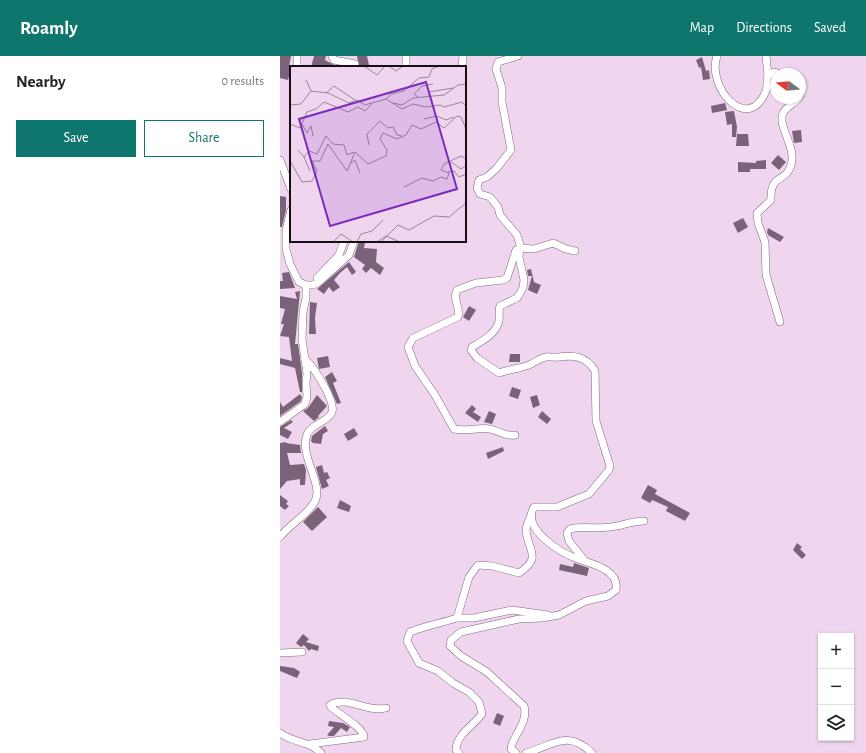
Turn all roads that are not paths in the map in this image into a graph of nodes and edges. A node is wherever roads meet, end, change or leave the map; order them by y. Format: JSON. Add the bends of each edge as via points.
{"nodes":[{"id":1,"x":332,"y":56,"type":"edge"},
{"id":2,"x":354,"y":56,"type":"edge"},
{"id":3,"x":463,"y":56,"type":"edge"},
{"id":4,"x":518,"y":56,"type":"edge"},
{"id":5,"x":717,"y":56,"type":"edge"},
{"id":6,"x":766,"y":56,"type":"edge"},
{"id":7,"x":355,"y":66,"type":"edge"},
{"id":8,"x":462,"y":66,"type":"edge"},
{"id":9,"x":768,"y":76,"type":"joint"},
{"id":10,"x":793,"y":104,"type":"edge"},
{"id":11,"x":280,"y":160,"type":"edge"},
{"id":12,"x":290,"y":186,"type":"edge"},
{"id":13,"x":290,"y":214,"type":"edge"},
{"id":14,"x":518,"y":238,"type":"junction"},
{"id":15,"x":344,"y":242,"type":"edge"},
{"id":16,"x":354,"y":242,"type":"edge"},
{"id":17,"x":520,"y":248,"type":"junction"},
{"id":18,"x":574,"y":251,"type":"dead end"},
{"id":19,"x":308,"y":285,"type":"junction"},
{"id":20,"x":780,"y":322,"type":"dead end"},
{"id":21,"x":305,"y":359,"type":"junction"},
{"id":22,"x":280,"y":422,"type":"edge"},
{"id":23,"x":515,"y":435,"type":"dead end"},
{"id":24,"x":531,"y":515,"type":"junction"},
{"id":25,"x":644,"y":521,"type":"dead end"},
{"id":26,"x":280,"y":537,"type":"edge"},
{"id":27,"x":584,"y":561,"type":"junction"},
{"id":28,"x":554,"y":616,"type":"junction"},
{"id":29,"x":457,"y":618,"type":"junction"},
{"id":30,"x":302,"y":652,"type":"dead end"},
{"id":31,"x":280,"y":653,"type":"edge"},
{"id":32,"x":386,"y":708,"type":"dead end"},
{"id":33,"x":280,"y":733,"type":"edge"},
{"id":34,"x":310,"y":744,"type":"junction"},
{"id":35,"x":321,"y":753,"type":"edge"},
{"id":36,"x":459,"y":753,"type":"edge"},
{"id":37,"x":516,"y":753,"type":"edge"},
{"id":38,"x":526,"y":753,"type":"edge"},
{"id":39,"x":592,"y":753,"type":"edge"}],
"edges":[{"from":1,"to":7,"type":"street","via":[[334,60]]},
{"from":2,"to":7,"type":"street"},
{"from":3,"to":8,"type":"street"},
{"from":4,"to":14,"type":"street","via":[[498,62],[496,69],[502,88],[502,106],[511,150],[497,168],[479,180],[477,188],[480,194],[490,197]]},
{"from":5,"to":9,"type":"street","via":[[715,74],[733,105],[744,108],[756,105],[766,90]]},
{"from":6,"to":9,"type":"street"},
{"from":10,"to":20,"type":"street","via":[[783,113],[783,118],[793,160],[790,167],[772,185],[771,200],[757,213],[757,221],[765,242],[766,275]]},
{"from":11,"to":12,"type":"street"},
{"from":13,"to":19,"type":"street","via":[[286,230],[286,249],[299,282]]},
{"from":14,"to":17,"type":"street"},
{"from":14,"to":23,"type":"street","via":[[507,278],[457,290],[455,296],[458,317],[413,338],[408,346],[415,366],[454,429],[489,429],[506,436]]},
{"from":15,"to":19,"type":"street","via":[[339,254]]},
{"from":16,"to":19,"type":"street","via":[[349,255],[321,280]]},
{"from":17,"to":18,"type":"street","via":[[534,249],[553,243]]},
{"from":17,"to":24,"type":"street","via":[[523,288],[517,298],[501,304],[497,326],[482,342],[472,347],[472,353],[499,373],[509,368],[529,365],[548,356],[574,355],[588,361],[595,371],[597,425],[610,466],[606,476],[589,494],[557,507],[534,507]]},
{"from":19,"to":21,"type":"street","via":[[302,322]]},
{"from":21,"to":22,"type":"street","via":[[306,401]]},
{"from":21,"to":26,"type":"street","via":[[316,370],[330,396],[333,408],[331,415],[310,428],[306,437],[305,449],[317,489],[317,498],[308,512]]},
{"from":24,"to":27,"type":"street","via":[[533,526],[539,535],[571,557]]},
{"from":24,"to":29,"type":"street","via":[[526,529],[533,558],[530,565],[519,573],[478,565],[469,577]]},
{"from":25,"to":27,"type":"street","via":[[632,521],[610,527],[582,526],[570,529],[567,533],[569,541]]},
{"from":27,"to":28,"type":"street","via":[[602,568],[613,576],[617,585],[616,590],[608,596],[586,601]]},
{"from":28,"to":29,"type":"street","via":[[512,610],[474,618]]},
{"from":28,"to":37,"type":"street","via":[[519,619],[461,632],[453,637],[450,643],[461,656],[491,674],[524,706],[525,713],[520,730],[511,746],[512,751]]},
{"from":29,"to":36,"type":"street","via":[[410,632],[407,640],[420,663],[438,671],[479,702],[482,714],[456,743],[456,750]]},
{"from":30,"to":31,"type":"street"},
{"from":32,"to":34,"type":"street","via":[[374,709],[332,703],[331,707],[362,732],[364,737]]},
{"from":33,"to":34,"type":"street","via":[[294,741]]},
{"from":34,"to":35,"type":"street"},
{"from":38,"to":39,"type":"street","via":[[553,741],[564,740],[581,745]]}]}
